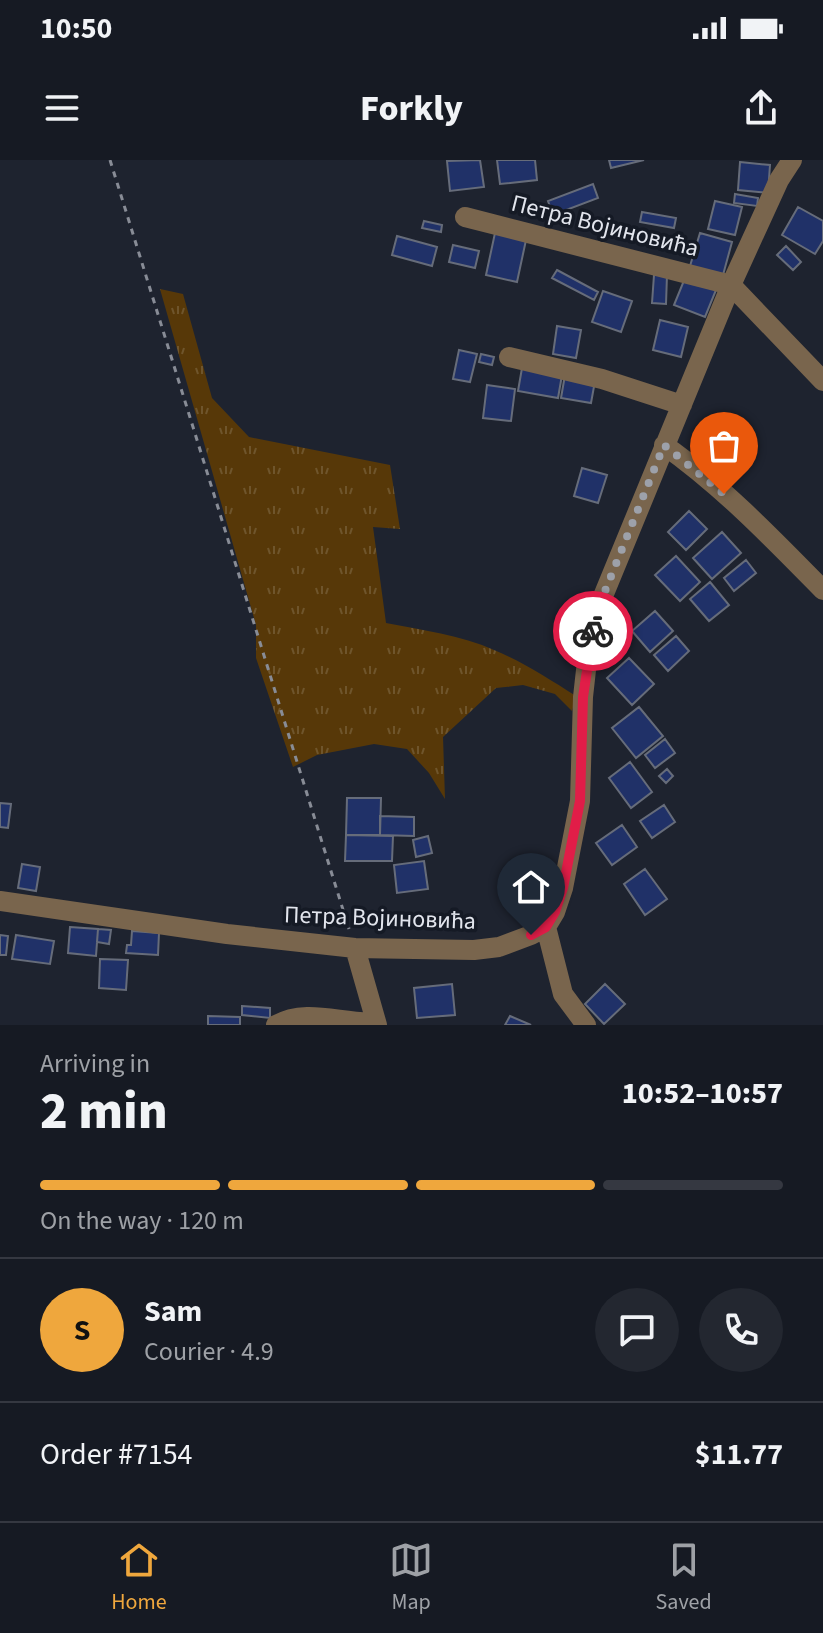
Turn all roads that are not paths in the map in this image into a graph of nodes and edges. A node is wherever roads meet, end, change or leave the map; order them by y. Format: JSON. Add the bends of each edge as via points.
{"nodes":[{"id":1,"x":792,"y":160,"type":"edge"},
{"id":2,"x":465,"y":217,"type":"dead end"},
{"id":3,"x":731,"y":285,"type":"junction"},
{"id":4,"x":509,"y":357,"type":"dead end"},
{"id":5,"x":823,"y":381,"type":"edge"},
{"id":6,"x":682,"y":405,"type":"junction"},
{"id":7,"x":664,"y":445,"type":"junction"},
{"id":8,"x":823,"y":590,"type":"edge"},
{"id":9,"x":0,"y":901,"type":"edge"},
{"id":10,"x":546,"y":927,"type":"junction"},
{"id":11,"x":355,"y":948,"type":"junction"},
{"id":12,"x":376,"y":1024,"type":"edge"},
{"id":13,"x":276,"y":1025,"type":"edge"},
{"id":14,"x":586,"y":1025,"type":"edge"}],
"edges":[{"from":1,"to":3,"type":"street"},
{"from":2,"to":3,"type":"street","name":"Петра Војиновића"},
{"from":3,"to":5,"type":"street"},
{"from":3,"to":6,"type":"street"},
{"from":4,"to":6,"type":"street"},
{"from":6,"to":7,"type":"street"},
{"from":7,"to":8,"type":"street"},
{"from":7,"to":10,"type":"street","via":[[599,606],[583,697],[580,801],[563,888]]},
{"from":9,"to":11,"type":"street","name":"Петра Војиновића"},
{"from":10,"to":11,"type":"street","name":"Петра Војиновића","via":[[516,942],[474,950]]},
{"from":10,"to":14,"type":"street","via":[[563,994]]},
{"from":11,"to":12,"type":"street"},
{"from":12,"to":13,"type":"street","via":[[306,1017]]}]}
